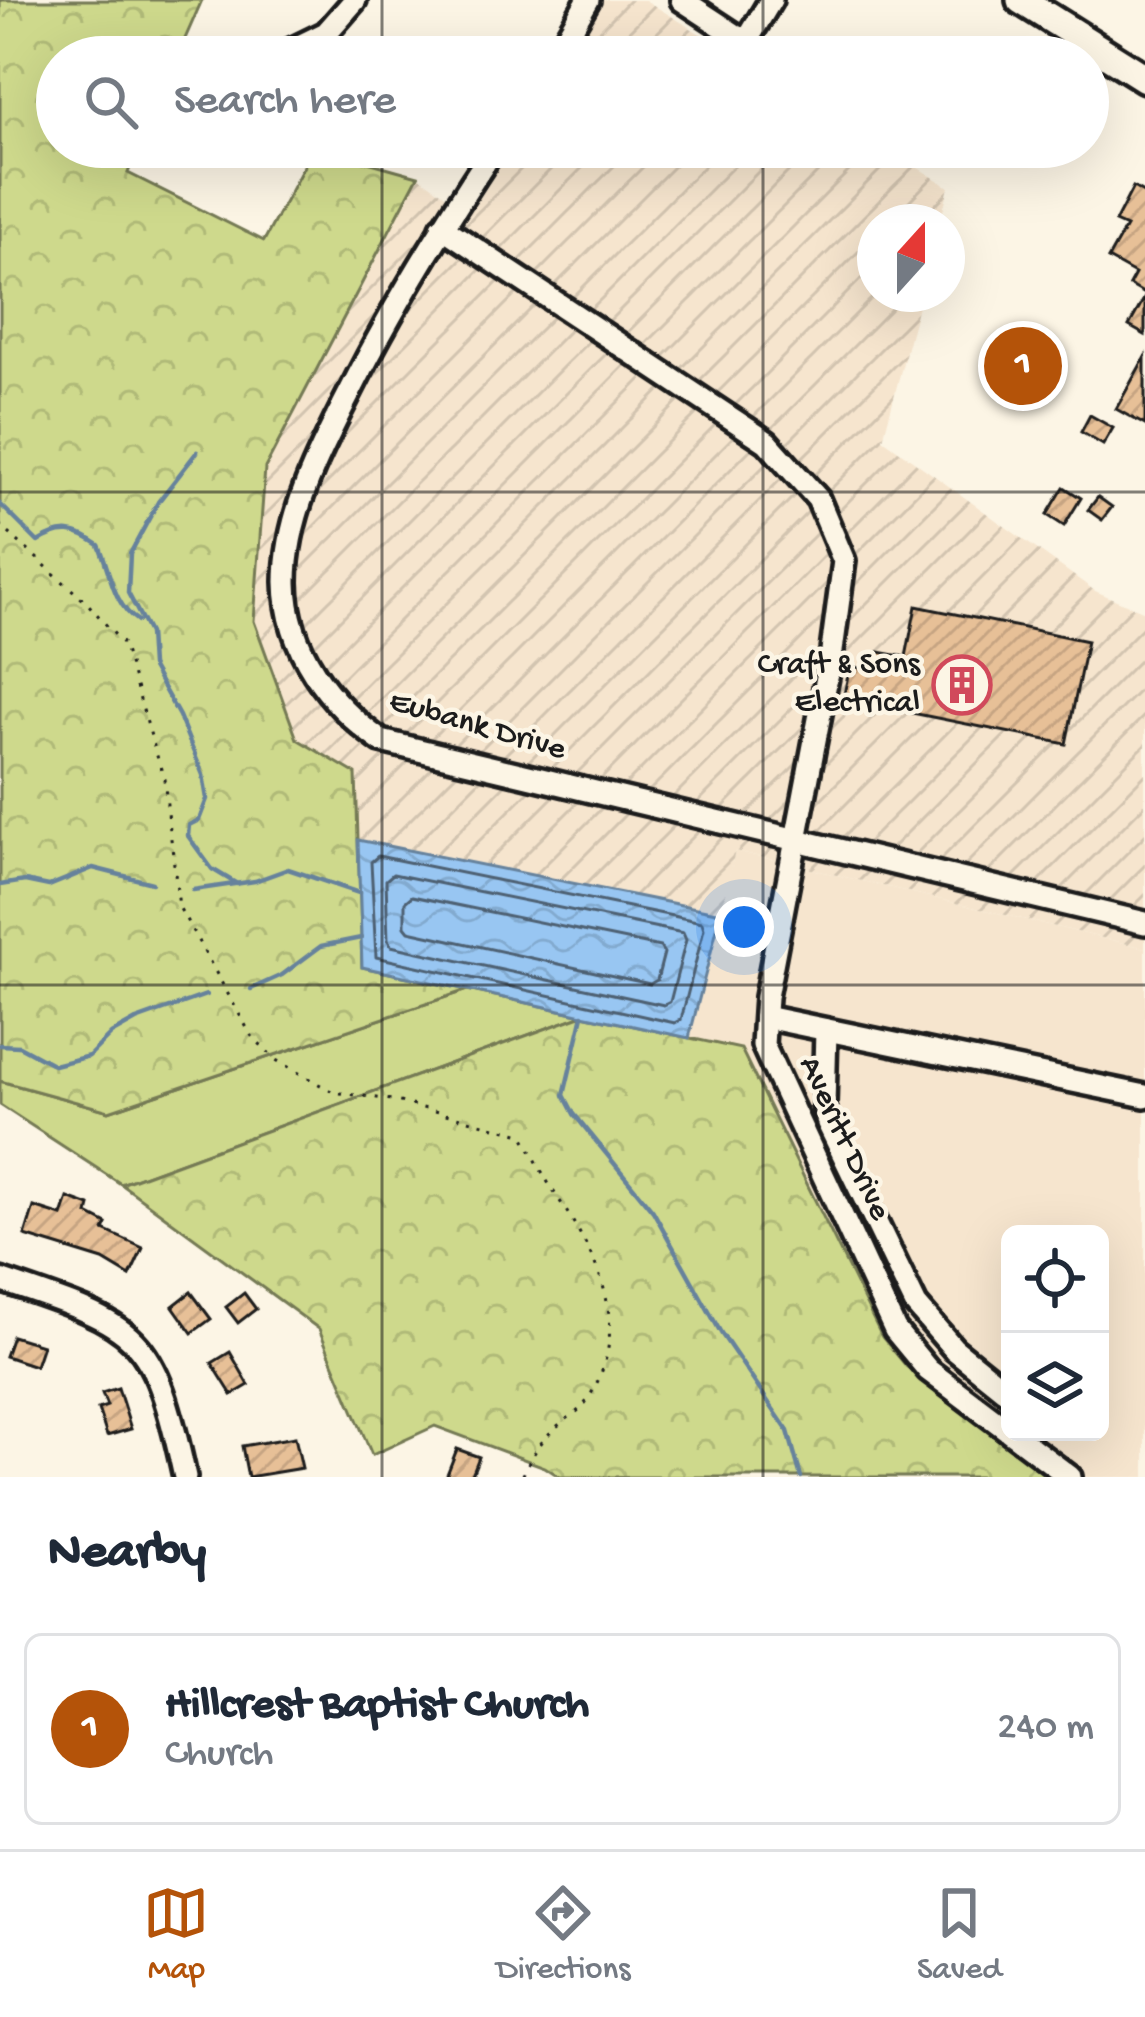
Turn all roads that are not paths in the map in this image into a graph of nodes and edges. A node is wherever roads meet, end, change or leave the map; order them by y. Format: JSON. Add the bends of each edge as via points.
{"nodes":[{"id":1,"x":355,"y":0,"type":"edge"},
{"id":2,"x":589,"y":0,"type":"edge"},
{"id":3,"x":682,"y":0,"type":"edge"},
{"id":4,"x":771,"y":0,"type":"edge"},
{"id":5,"x":1021,"y":0,"type":"edge"},
{"id":6,"x":320,"y":36,"type":"edge"},
{"id":7,"x":567,"y":36,"type":"edge"},
{"id":8,"x":737,"y":36,"type":"edge"},
{"id":9,"x":750,"y":36,"type":"edge"},
{"id":10,"x":1078,"y":36,"type":"edge"},
{"id":11,"x":1109,"y":55,"type":"edge"},
{"id":12,"x":1145,"y":78,"type":"edge"},
{"id":13,"x":481,"y":168,"type":"edge"},
{"id":14,"x":442,"y":227,"type":"junction"},
{"id":15,"x":797,"y":842,"type":"junction"},
{"id":16,"x":1145,"y":923,"type":"edge"},
{"id":17,"x":765,"y":1017,"type":"junction"},
{"id":18,"x":826,"y":1030,"type":"junction"},
{"id":19,"x":1145,"y":1096,"type":"edge"},
{"id":20,"x":0,"y":1280,"type":"edge"},
{"id":21,"x":1001,"y":1387,"type":"edge"},
{"id":22,"x":185,"y":1477,"type":"edge"},
{"id":23,"x":1070,"y":1477,"type":"edge"}],
"edges":[{"from":1,"to":6,"type":"street"},
{"from":2,"to":7,"type":"street"},
{"from":3,"to":8,"type":"street"},
{"from":4,"to":9,"type":"street"},
{"from":5,"to":10,"type":"main road"},
{"from":11,"to":12,"type":"main road"},
{"from":13,"to":14,"type":"street","name":"Eubank Drive"},
{"from":14,"to":15,"type":"street","name":"Averitt Drive","via":[[767,442],[818,500],[844,561]]},
{"from":14,"to":15,"type":"street","name":"Eubank Drive","via":[[328,434],[298,512],[286,587],[316,681],[381,741]]},
{"from":15,"to":16,"type":"street","name":"Eubank Drive"},
{"from":15,"to":17,"type":"street","name":"Averitt Drive"},
{"from":17,"to":18,"type":"street"},
{"from":17,"to":23,"type":"street","name":"Averitt Drive","via":[[763,1045],[895,1330],[928,1370]]},
{"from":18,"to":19,"type":"street"},
{"from":18,"to":21,"type":"street","via":[[828,1123],[916,1305]]},
{"from":20,"to":22,"type":"street","via":[[104,1318],[142,1348],[166,1394]]}]}
